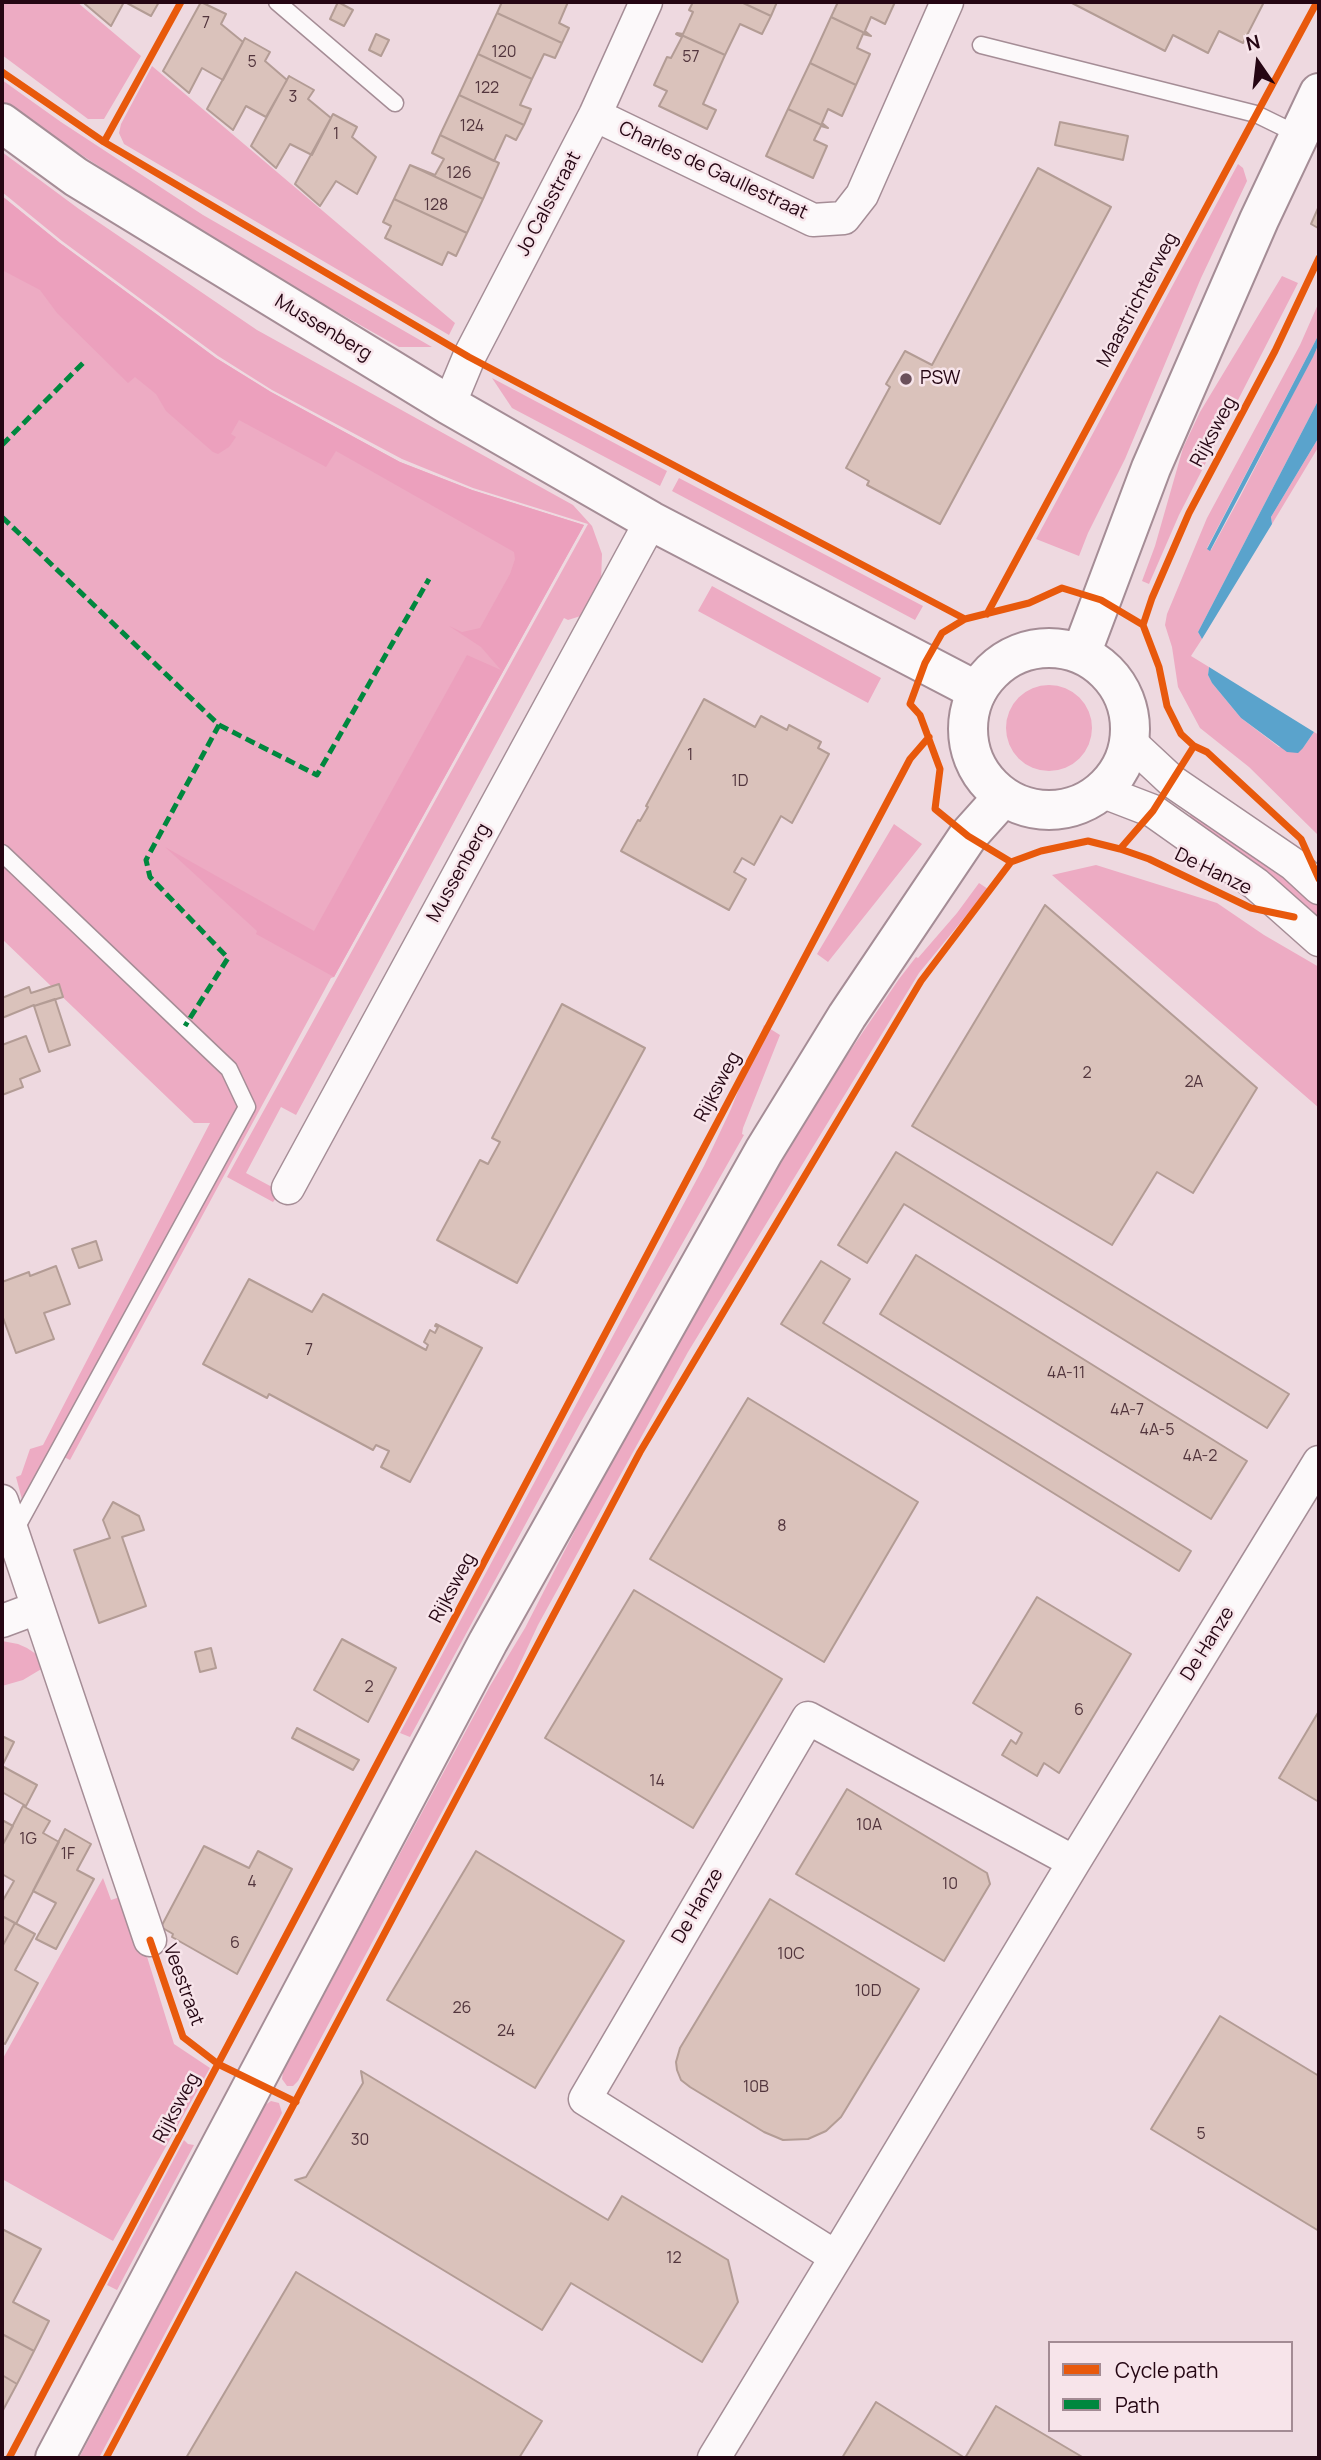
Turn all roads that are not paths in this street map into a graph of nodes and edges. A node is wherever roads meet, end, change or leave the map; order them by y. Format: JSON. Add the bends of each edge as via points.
{"nodes":[{"id":1,"x":277,"y":2,"type":"edge"},
{"id":2,"x":646,"y":2,"type":"edge"},
{"id":3,"x":947,"y":2,"type":"edge"},
{"id":4,"x":981,"y":45,"type":"dead end"},
{"id":5,"x":1319,"y":93,"type":"edge"},
{"id":6,"x":395,"y":103,"type":"dead end"},
{"id":7,"x":595,"y":115,"type":"junction"},
{"id":8,"x":2,"y":123,"type":"edge"},
{"id":9,"x":1300,"y":135,"type":"junction"},
{"id":10,"x":449,"y":405,"type":"junction"},
{"id":11,"x":651,"y":521,"type":"junction"},
{"id":12,"x":1081,"y":654,"type":"junction"},
{"id":13,"x":976,"y":691,"type":"junction"},
{"id":14,"x":1129,"y":741,"type":"junction"},
{"id":15,"x":1101,"y":791,"type":"junction"},
{"id":16,"x":1003,"y":797,"type":"junction"},
{"id":17,"x":2,"y":853,"type":"edge"},
{"id":18,"x":1319,"y":888,"type":"edge"},
{"id":19,"x":1319,"y":940,"type":"edge"},
{"id":20,"x":288,"y":1188,"type":"dead end"},
{"id":21,"x":1319,"y":1462,"type":"edge"},
{"id":22,"x":2,"y":1501,"type":"edge"},
{"id":23,"x":13,"y":1532,"type":"junction"},
{"id":24,"x":37,"y":1608,"type":"junction"},
{"id":25,"x":2,"y":1621,"type":"edge"},
{"id":26,"x":1074,"y":1861,"type":"junction"},
{"id":27,"x":150,"y":1940,"type":"dead end"},
{"id":28,"x":836,"y":2257,"type":"junction"},
{"id":29,"x":55,"y":2458,"type":"edge"},
{"id":30,"x":714,"y":2458,"type":"edge"}],
"edges":[{"from":1,"to":6,"type":"lane"},
{"from":2,"to":7,"type":"street","name":"Jo Calsstraat"},
{"from":3,"to":7,"type":"street","name":"Charles de Gaullestraat","via":[[862,195],[844,218],[813,220]]},
{"from":4,"to":9,"type":"lane","via":[[1256,114]]},
{"from":5,"to":9,"type":"main road"},
{"from":7,"to":10,"type":"street","name":"Jo Calsstraat"},
{"from":8,"to":10,"type":"main road","name":"Mussenberg","via":[[76,177]]},
{"from":9,"to":12,"type":"main road","via":[[1151,468]]},
{"from":10,"to":11,"type":"main road","name":"Mussenberg"},
{"from":11,"to":13,"type":"main road","name":"Mussenberg"},
{"from":11,"to":20,"type":"street","name":"Mussenberg"},
{"from":12,"to":13,"type":"main road","via":[[1052,648],[1027,651],[1004,661]]},
{"from":12,"to":14,"type":"main road","via":[[1116,683],[1130,719]]},
{"from":13,"to":16,"type":"main road","via":[[968,717],[969,750],[984,779]]},
{"from":14,"to":15,"type":"main road","via":[[1119,769]]},
{"from":14,"to":18,"type":"street","via":[[1173,782],[1293,864]]},
{"from":15,"to":16,"type":"main road","via":[[1082,803],[1056,810],[1027,808]]},
{"from":15,"to":19,"type":"street","name":"De Hanze","via":[[1153,811],[1256,884]]},
{"from":16,"to":29,"type":"main road","via":[[968,836],[847,1016],[750,1175],[488,1642]]},
{"from":17,"to":23,"type":"lane","via":[[229,1069],[247,1107]]},
{"from":21,"to":26,"type":"street","name":"De Hanze"},
{"from":22,"to":23,"type":"street","name":"Veestraat"},
{"from":23,"to":24,"type":"street","name":"Veestraat"},
{"from":24,"to":25,"type":"street"},
{"from":24,"to":27,"type":"street","name":"Veestraat"},
{"from":26,"to":28,"type":"street","name":"De Hanze"},
{"from":26,"to":28,"type":"street","name":"De Hanze","via":[[808,1718],[585,2099]]},
{"from":28,"to":30,"type":"street","name":"De Hanze"}]}
